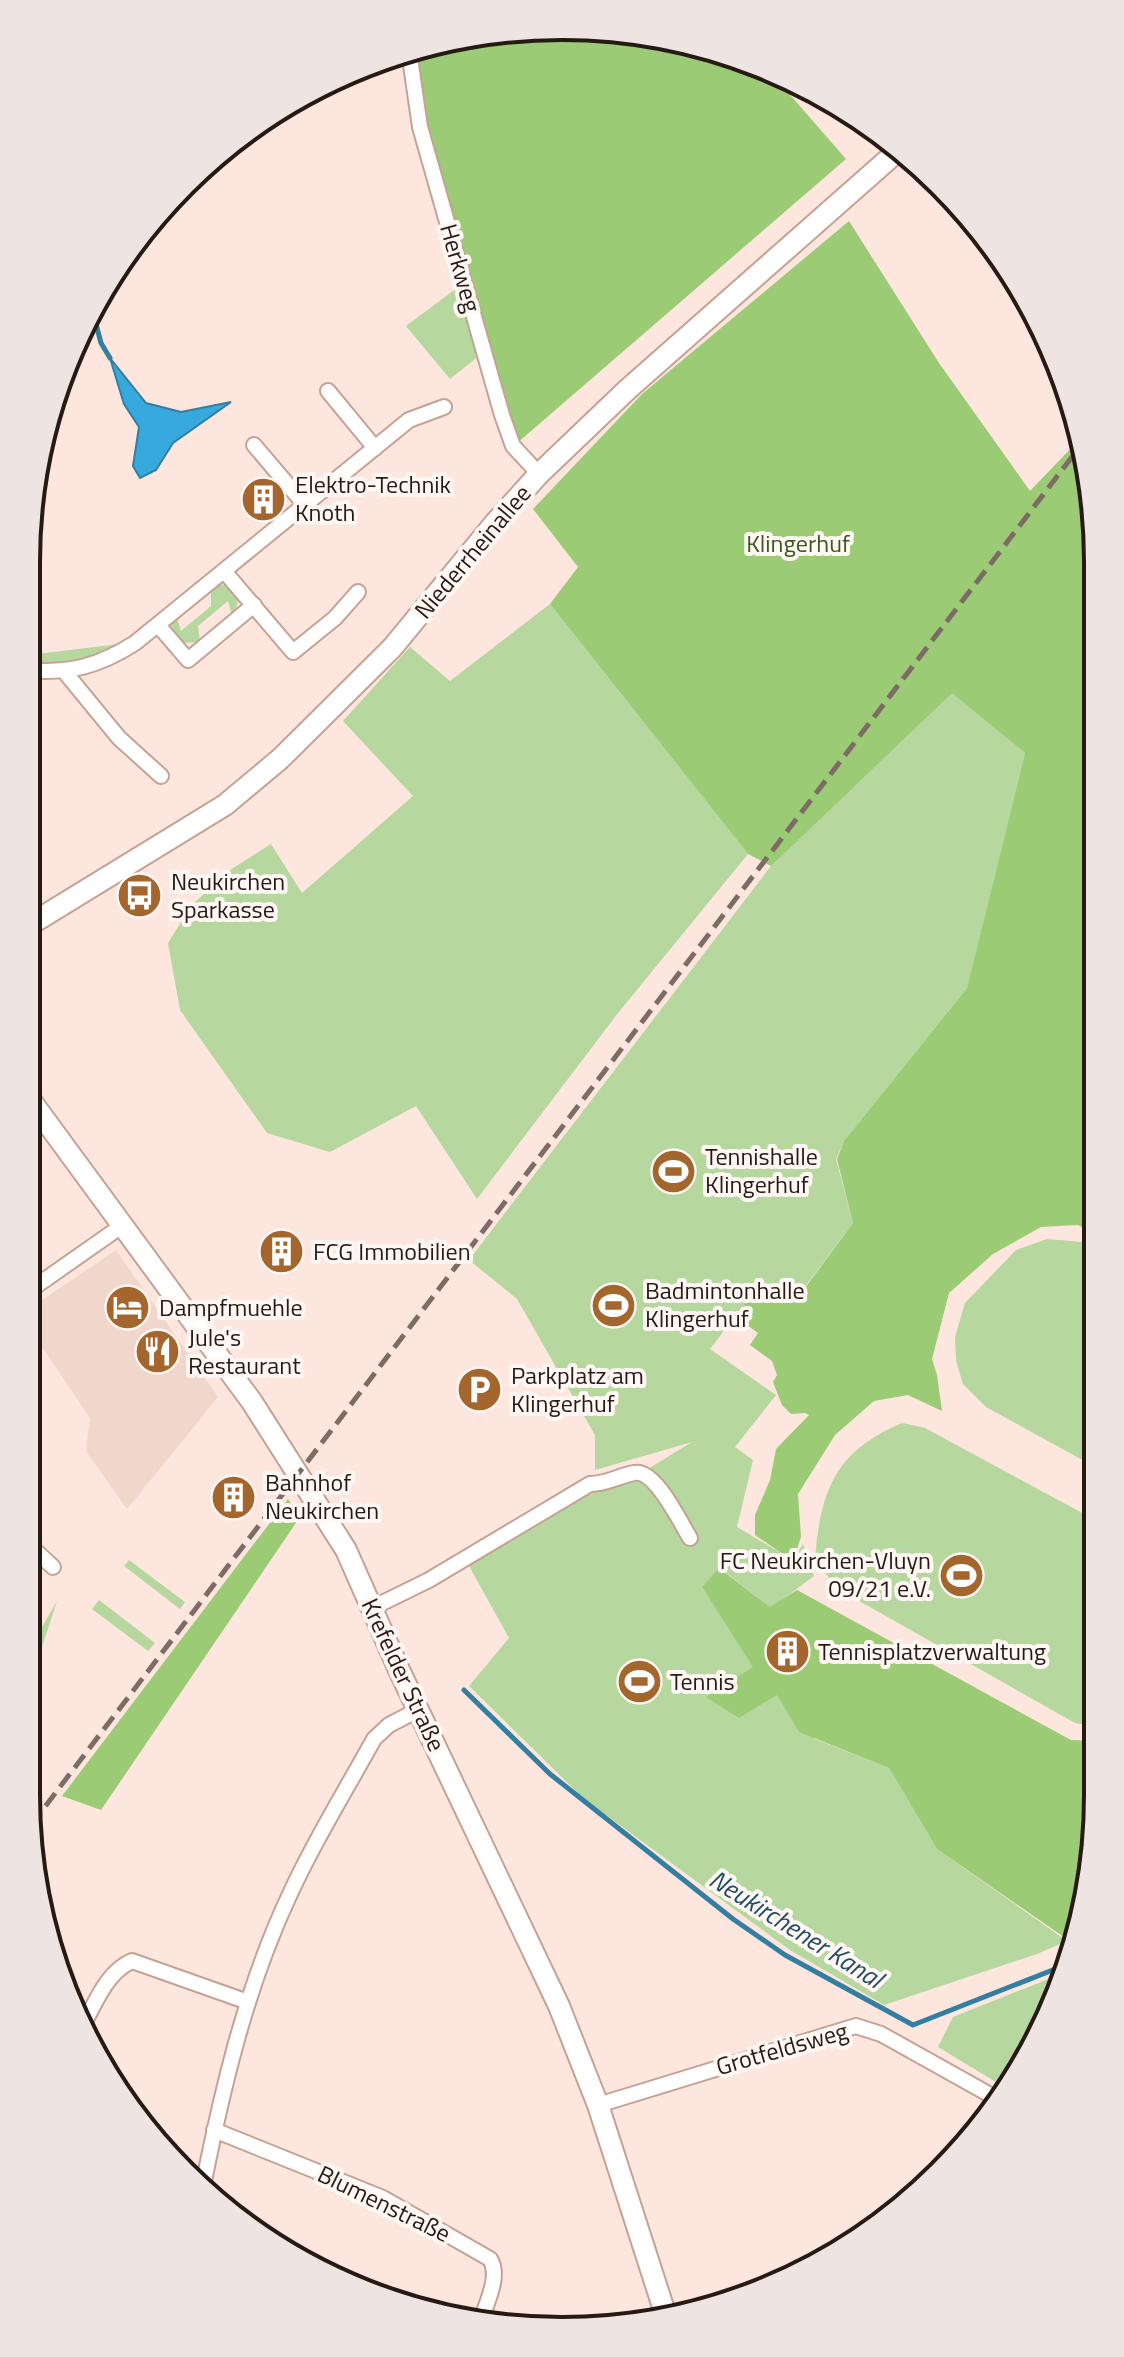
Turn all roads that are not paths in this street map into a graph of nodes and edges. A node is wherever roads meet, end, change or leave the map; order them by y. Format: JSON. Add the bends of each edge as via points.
{"nodes":[{"id":1,"x":411,"y":63,"type":"edge"},
{"id":2,"x":891,"y":157,"type":"edge"},
{"id":3,"x":328,"y":391,"type":"dead end"},
{"id":4,"x":444,"y":407,"type":"dead end"},
{"id":5,"x":254,"y":445,"type":"dead end"},
{"id":6,"x":375,"y":448,"type":"junction"},
{"id":7,"x":539,"y":474,"type":"junction"},
{"id":8,"x":305,"y":505,"type":"junction"},
{"id":9,"x":224,"y":571,"type":"junction"},
{"id":10,"x":358,"y":592,"type":"dead end"},
{"id":11,"x":254,"y":605,"type":"junction"},
{"id":12,"x":158,"y":625,"type":"junction"},
{"id":13,"x":40,"y":670,"type":"edge"},
{"id":14,"x":64,"y":671,"type":"junction"},
{"id":15,"x":161,"y":776,"type":"dead end"},
{"id":16,"x":40,"y":918,"type":"edge"},
{"id":17,"x":40,"y":1113,"type":"edge"},
{"id":18,"x":123,"y":1225,"type":"junction"},
{"id":19,"x":40,"y":1283,"type":"edge"},
{"id":20,"x":690,"y":1538,"type":"dead end"},
{"id":21,"x":40,"y":1555,"type":"edge"},
{"id":22,"x":53,"y":1567,"type":"dead end"},
{"id":23,"x":372,"y":1608,"type":"junction"},
{"id":24,"x":418,"y":1710,"type":"junction"},
{"id":25,"x":248,"y":2002,"type":"junction"},
{"id":26,"x":89,"y":2015,"type":"edge"},
{"id":27,"x":989,"y":2094,"type":"edge"},
{"id":28,"x":598,"y":2105,"type":"junction"},
{"id":29,"x":214,"y":2130,"type":"junction"},
{"id":30,"x":205,"y":2175,"type":"edge"},
{"id":31,"x":663,"y":2307,"type":"edge"},
{"id":32,"x":484,"y":2311,"type":"edge"}],
"edges":[{"from":1,"to":7,"type":"street","name":"Herkweg","via":[[420,127],[502,415],[513,446]]},
{"from":2,"to":7,"type":"main road","name":"Niederrheinallee"},
{"from":3,"to":6,"type":"street"},
{"from":4,"to":6,"type":"street","via":[[409,420]]},
{"from":5,"to":8,"type":"street"},
{"from":6,"to":8,"type":"street"},
{"from":7,"to":16,"type":"main road","name":"Niederrheinallee","via":[[392,648],[280,759],[225,805]]},
{"from":8,"to":9,"type":"street"},
{"from":9,"to":11,"type":"street"},
{"from":9,"to":12,"type":"street"},
{"from":10,"to":11,"type":"street","via":[[293,652]]},
{"from":11,"to":12,"type":"street","via":[[188,660]]},
{"from":12,"to":14,"type":"street","via":[[106,661]]},
{"from":13,"to":14,"type":"street"},
{"from":14,"to":15,"type":"street","via":[[119,738]]},
{"from":17,"to":18,"type":"main road","name":"Krefelder Straße"},
{"from":18,"to":19,"type":"street"},
{"from":18,"to":23,"type":"main road","name":"Krefelder Straße","via":[[260,1414],[346,1550]]},
{"from":20,"to":23,"type":"street","via":[[655,1482],[638,1471],[590,1484]]},
{"from":21,"to":22,"type":"street"},
{"from":23,"to":24,"type":"main road","name":"Krefelder Straße"},
{"from":24,"to":25,"type":"street","via":[[374,1739],[290,1893]]},
{"from":24,"to":28,"type":"main road","name":"Krefelder Straße","via":[[559,2006]]},
{"from":25,"to":26,"type":"street","via":[[132,1961],[119,1967]]},
{"from":25,"to":29,"type":"street"},
{"from":27,"to":28,"type":"street","name":"Grotfeldsweg","via":[[881,2034],[856,2026]]},
{"from":28,"to":31,"type":"main road","name":"Krefelder Straße"},
{"from":29,"to":30,"type":"street"},
{"from":29,"to":32,"type":"street","name":"Blumenstraße","via":[[383,2198],[490,2259],[494,2277]]}]}
